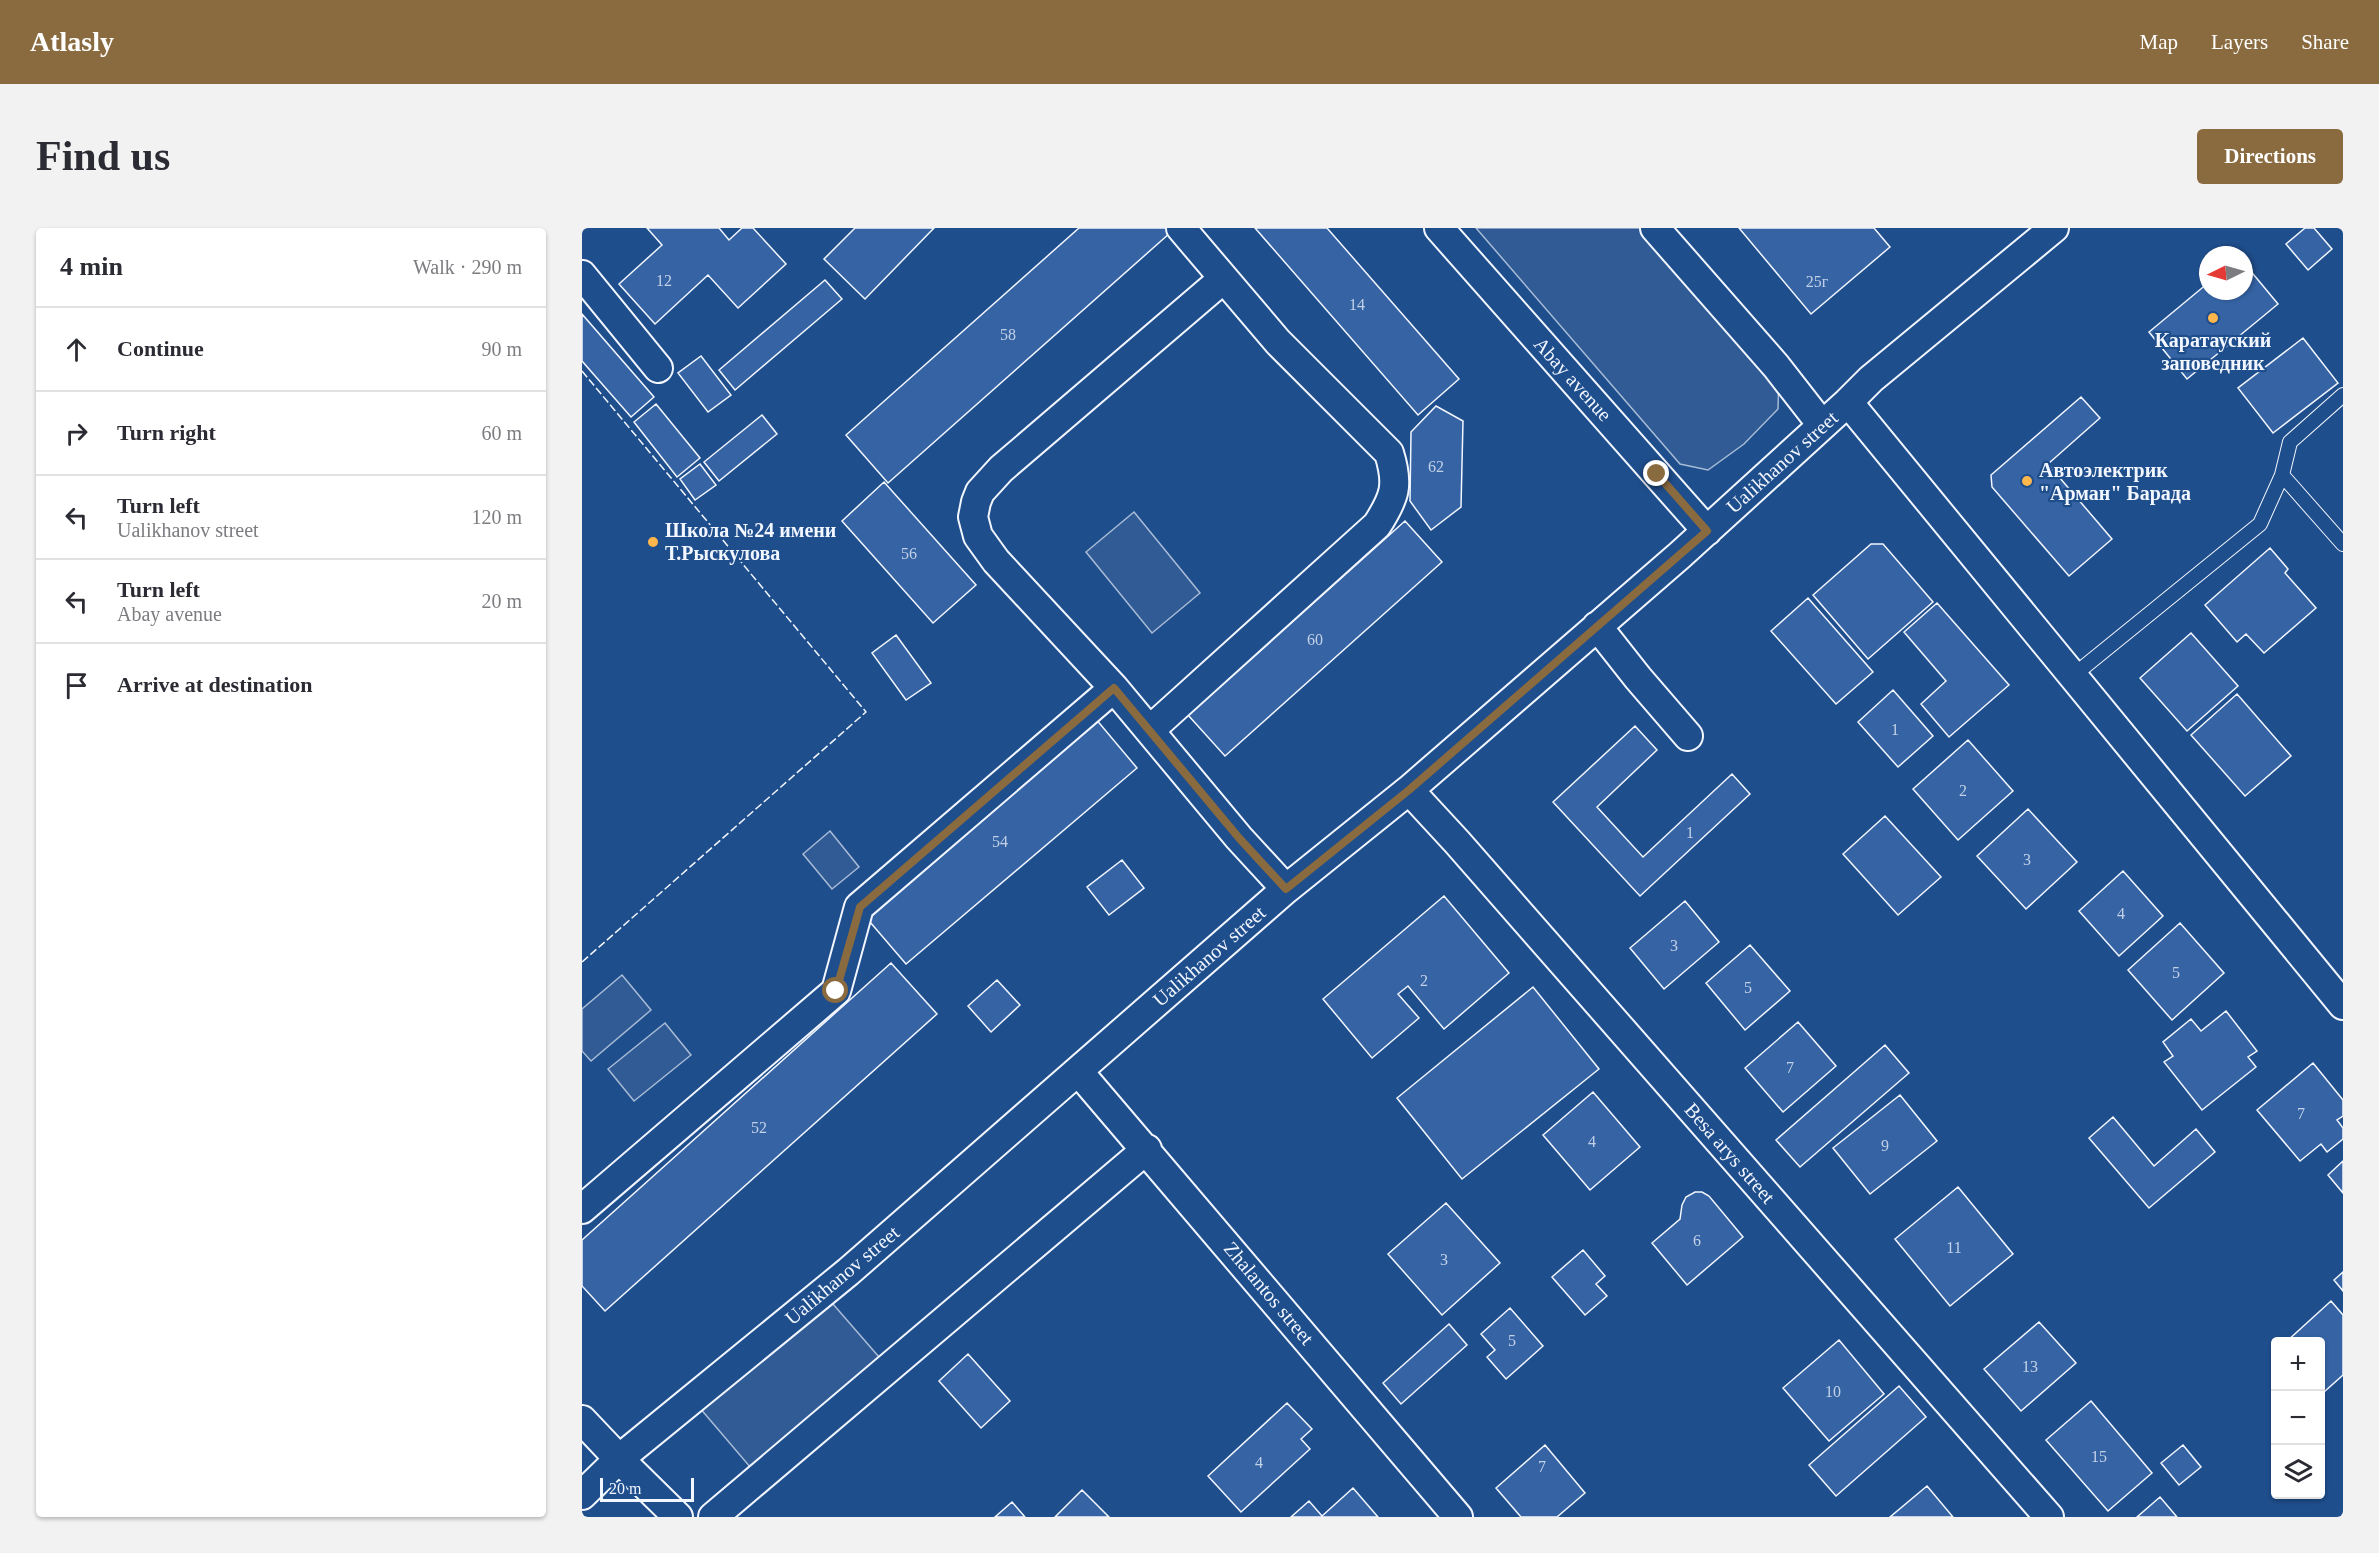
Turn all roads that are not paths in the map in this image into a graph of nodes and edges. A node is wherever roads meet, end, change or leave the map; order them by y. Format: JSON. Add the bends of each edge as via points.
{"nodes":[{"id":1,"x":1181,"y":228,"type":"edge"},
{"id":2,"x":1439,"y":228,"type":"edge"},
{"id":3,"x":1655,"y":228,"type":"edge"},
{"id":4,"x":2054,"y":228,"type":"edge"},
{"id":5,"x":582,"y":275,"type":"edge"},
{"id":6,"x":1223,"y":279,"type":"junction"},
{"id":7,"x":658,"y":368,"type":"dead end"},
{"id":8,"x":2343,"y":395,"type":"edge"},
{"id":9,"x":1848,"y":402,"type":"junction"},
{"id":10,"x":1822,"y":425,"type":"junction"},
{"id":11,"x":2282,"y":476,"type":"junction"},
{"id":12,"x":1707,"y":531,"type":"junction"},
{"id":13,"x":2343,"y":544,"type":"edge"},
{"id":14,"x":1597,"y":626,"type":"junction"},
{"id":15,"x":2074,"y":675,"type":"junction"},
{"id":16,"x":1114,"y":688,"type":"junction"},
{"id":17,"x":1150,"y":730,"type":"junction"},
{"id":18,"x":1688,"y":736,"type":"dead end"},
{"id":19,"x":1409,"y":790,"type":"junction"},
{"id":20,"x":1286,"y":889,"type":"junction"},
{"id":21,"x":2343,"y":1005,"type":"edge"},
{"id":22,"x":1078,"y":1071,"type":"junction"},
{"id":23,"x":1147,"y":1149,"type":"junction"},
{"id":24,"x":582,"y":1209,"type":"edge"},
{"id":25,"x":582,"y":1420,"type":"edge"},
{"id":26,"x":619,"y":1459,"type":"junction"},
{"id":27,"x":582,"y":1495,"type":"edge"},
{"id":28,"x":678,"y":1517,"type":"edge"},
{"id":29,"x":713,"y":1517,"type":"edge"},
{"id":30,"x":1458,"y":1517,"type":"edge"},
{"id":31,"x":2049,"y":1517,"type":"edge"}],
"edges":[{"from":1,"to":6,"type":"street"},
{"from":2,"to":12,"type":"street","name":"Abay avenue"},
{"from":3,"to":10,"type":"street","via":[[1776,366]]},
{"from":4,"to":9,"type":"street","name":"Ualikhanov street"},
{"from":5,"to":7,"type":"street"},
{"from":6,"to":16,"type":"street","via":[[1001,470],[980,492],[976,502],[973,517],[978,536],[996,561]]},
{"from":6,"to":17,"type":"street","via":[[1278,342],[1389,453],[1395,473],[1391,503],[1377,525]]},
{"from":8,"to":11,"type":"lane","via":[[2290,442]]},
{"from":9,"to":10,"type":"street","name":"Ualikhanov street"},
{"from":9,"to":15,"type":"street"},
{"from":10,"to":12,"type":"street","name":"Ualikhanov street"},
{"from":11,"to":13,"type":"lane"},
{"from":11,"to":15,"type":"lane","via":[[2260,524]]},
{"from":12,"to":14,"type":"street","name":"Ualikhanov street"},
{"from":14,"to":18,"type":"street"},
{"from":14,"to":19,"type":"street","name":"Ualikhanov street"},
{"from":15,"to":21,"type":"street"},
{"from":16,"to":17,"type":"street"},
{"from":16,"to":24,"type":"street","via":[[860,907],[836,991]]},
{"from":17,"to":20,"type":"street"},
{"from":19,"to":20,"type":"street","name":"Ualikhanov street"},
{"from":19,"to":31,"type":"street","name":"Besa arys street"},
{"from":20,"to":22,"type":"street","name":"Ualikhanov street"},
{"from":22,"to":23,"type":"street","name":"Zhalantos street"},
{"from":22,"to":26,"type":"street","name":"Ualikhanov street","via":[[848,1272]]},
{"from":23,"to":29,"type":"street"},
{"from":23,"to":30,"type":"street","name":"Zhalantos street"},
{"from":25,"to":26,"type":"street"},
{"from":26,"to":27,"type":"street","name":"Ualikhanov street"},
{"from":26,"to":28,"type":"street"}]}
